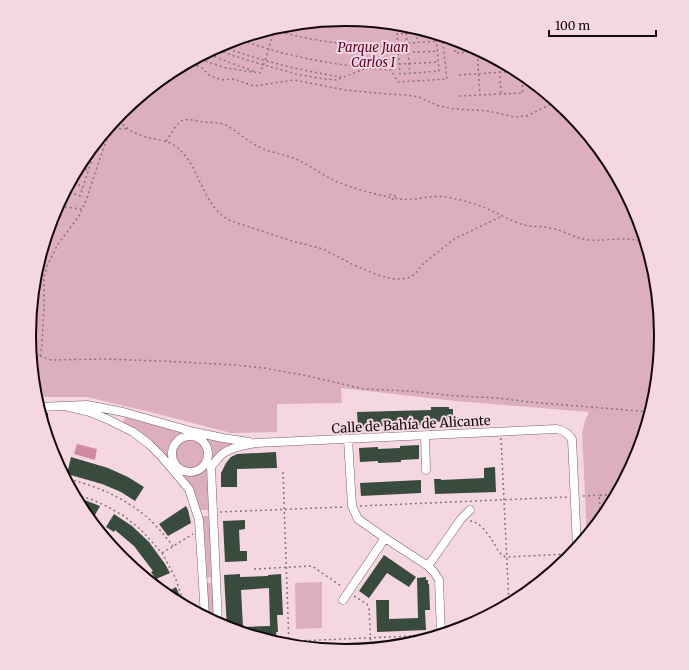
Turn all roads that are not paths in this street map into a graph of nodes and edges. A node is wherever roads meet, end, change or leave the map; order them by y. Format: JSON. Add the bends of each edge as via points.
{"nodes":[{"id":1,"x":65,"y":406,"type":"junction"},
{"id":2,"x":44,"y":407,"type":"edge"},
{"id":3,"x":194,"y":434,"type":"junction"},
{"id":4,"x":425,"y":436,"type":"junction"},
{"id":5,"x":348,"y":439,"type":"junction"},
{"id":6,"x":256,"y":443,"type":"junction"},
{"id":7,"x":208,"y":466,"type":"junction"},
{"id":8,"x":174,"y":467,"type":"junction"},
{"id":9,"x":426,"y":470,"type":"dead end"},
{"id":10,"x":470,"y":510,"type":"dead end"},
{"id":11,"x":385,"y":538,"type":"junction"},
{"id":12,"x":577,"y":539,"type":"edge"},
{"id":13,"x":428,"y":566,"type":"junction"},
{"id":14,"x":343,"y":600,"type":"dead end"},
{"id":15,"x":205,"y":610,"type":"edge"},
{"id":16,"x":218,"y":616,"type":"edge"},
{"id":17,"x":438,"y":629,"type":"edge"}],
"edges":[{"from":1,"to":2,"type":"street","name":"Calle de Bahía de Alicante"},
{"from":1,"to":3,"type":"street","name":"Calle de Bahía de Alicante","via":[[87,405],[123,412]]},
{"from":1,"to":8,"type":"street","via":[[107,418],[133,432]]},
{"from":3,"to":6,"type":"street","name":"Calle de Bahía de Alicante"},
{"from":3,"to":7,"type":"street","via":[[207,447]]},
{"from":3,"to":8,"type":"street","via":[[176,443],[172,454]]},
{"from":4,"to":5,"type":"street","name":"Calle de Bahía de Alicante"},
{"from":4,"to":9,"type":"street"},
{"from":4,"to":12,"type":"street","name":"Calle de Bahía de Alicante","via":[[556,429],[567,433],[572,439]]},
{"from":5,"to":6,"type":"street","name":"Calle de Bahía de Alicante"},
{"from":5,"to":11,"type":"street","via":[[352,506],[358,519]]},
{"from":6,"to":7,"type":"street","name":"Calle de Bahía de Alicante","via":[[226,451]]},
{"from":7,"to":8,"type":"street","via":[[191,472]]},
{"from":7,"to":16,"type":"street"},
{"from":8,"to":15,"type":"street","via":[[189,489],[199,520]]},
{"from":10,"to":13,"type":"street","via":[[461,518]]},
{"from":11,"to":13,"type":"street"},
{"from":11,"to":14,"type":"street"},
{"from":13,"to":17,"type":"street","via":[[439,580]]}]}
